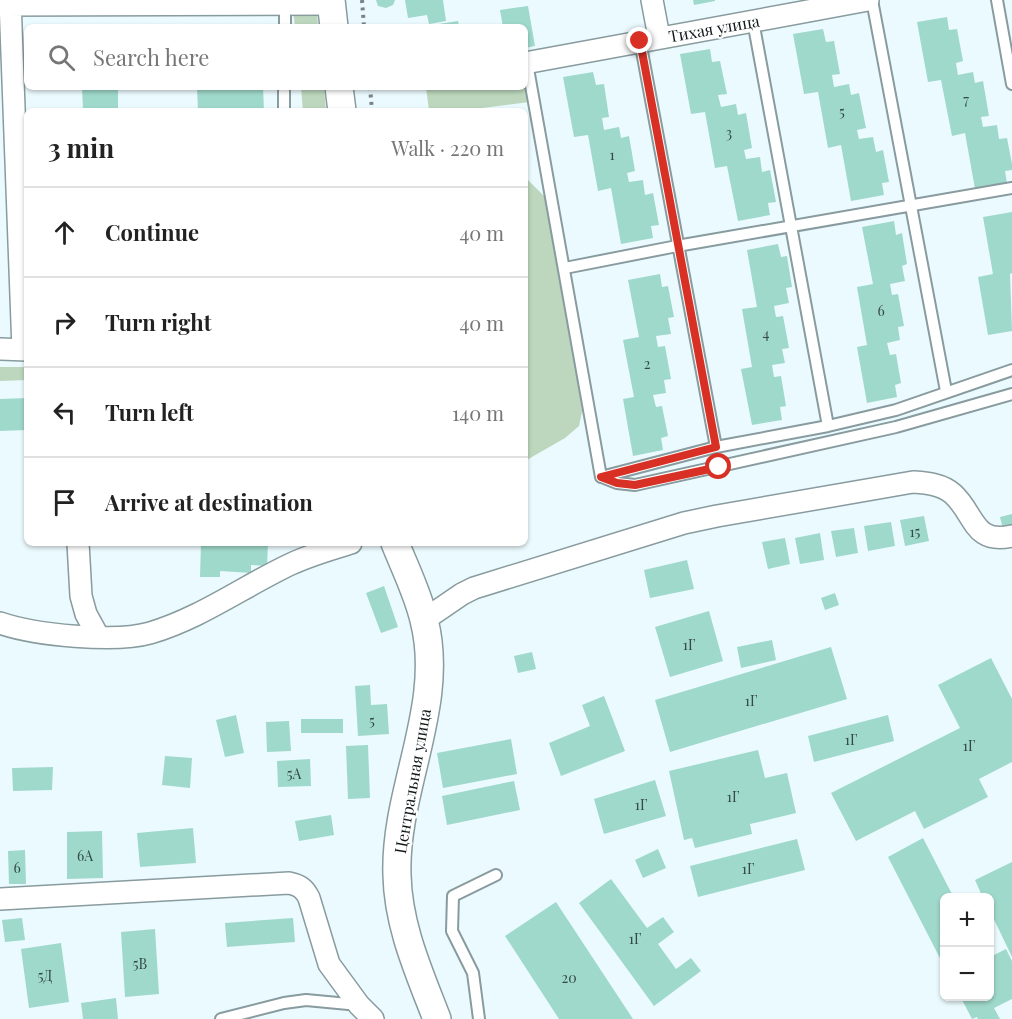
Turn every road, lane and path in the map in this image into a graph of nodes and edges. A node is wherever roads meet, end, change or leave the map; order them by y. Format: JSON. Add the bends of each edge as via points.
{"nodes":[{"id":1,"x":362,"y":0,"type":"edge"},
{"id":2,"x":652,"y":0,"type":"edge"},
{"id":3,"x":870,"y":0,"type":"edge"},
{"id":4,"x":997,"y":0,"type":"edge"},
{"id":5,"x":7,"y":4,"type":"edge"},
{"id":6,"x":285,"y":4,"type":"junction"},
{"id":7,"x":805,"y":6,"type":"edge"},
{"id":8,"x":332,"y":10,"type":"edge"},
{"id":9,"x":753,"y":21,"type":"junction"},
{"id":10,"x":285,"y":24,"type":"edge"},
{"id":11,"x":364,"y":24,"type":"edge"},
{"id":12,"x":649,"y":39,"type":"junction"},
{"id":13,"x":528,"y":63,"type":"edge"},
{"id":14,"x":528,"y":74,"type":"edge"},
{"id":15,"x":1012,"y":84,"type":"edge"},
{"id":16,"x":284,"y":90,"type":"edge"},
{"id":17,"x":339,"y":90,"type":"edge"},
{"id":18,"x":370,"y":90,"type":"edge"},
{"id":19,"x":284,"y":108,"type":"dead end"},
{"id":20,"x":342,"y":108,"type":"edge"},
{"id":21,"x":372,"y":108,"type":"edge"},
{"id":22,"x":1012,"y":188,"type":"edge"},
{"id":23,"x":910,"y":205,"type":"junction"},
{"id":24,"x":792,"y":226,"type":"junction"},
{"id":25,"x":677,"y":246,"type":"junction"},
{"id":26,"x":565,"y":268,"type":"junction"},
{"id":27,"x":24,"y":331,"type":"edge"},
{"id":28,"x":0,"y":350,"type":"edge"},
{"id":29,"x":24,"y":350,"type":"edge"},
{"id":30,"x":1012,"y":370,"type":"edge"},
{"id":31,"x":946,"y":391,"type":"junction"},
{"id":32,"x":1012,"y":393,"type":"edge"},
{"id":33,"x":828,"y":426,"type":"junction"},
{"id":34,"x":716,"y":447,"type":"junction"},
{"id":35,"x":601,"y":477,"type":"junction"},
{"id":36,"x":1012,"y":536,"type":"edge"},
{"id":37,"x":78,"y":546,"type":"edge"},
{"id":38,"x":342,"y":546,"type":"edge"},
{"id":39,"x":396,"y":546,"type":"edge"},
{"id":40,"x":424,"y":620,"type":"junction"},
{"id":41,"x":0,"y":623,"type":"edge"},
{"id":42,"x":98,"y":636,"type":"junction"},
{"id":43,"x":496,"y":875,"type":"dead end"},
{"id":44,"x":0,"y":899,"type":"edge"},
{"id":45,"x":366,"y":1012,"type":"edge"},
{"id":46,"x":221,"y":1019,"type":"edge"},
{"id":47,"x":437,"y":1019,"type":"edge"},
{"id":48,"x":479,"y":1019,"type":"edge"}],
"edges":[{"from":1,"to":11,"type":"path"},
{"from":2,"to":12,"type":"street"},
{"from":3,"to":7,"type":"street","name":"Тихая улица"},
{"from":3,"to":23,"type":"lane"},
{"from":4,"to":15,"type":"lane"},
{"from":5,"to":6,"type":"street"},
{"from":5,"to":27,"type":"street"},
{"from":6,"to":8,"type":"street"},
{"from":6,"to":10,"type":"lane"},
{"from":7,"to":9,"type":"street","name":"Тихая улица"},
{"from":9,"to":12,"type":"street","name":"Тихая улица"},
{"from":9,"to":24,"type":"lane"},
{"from":12,"to":13,"type":"street","name":"Тихая улица"},
{"from":12,"to":25,"type":"lane"},
{"from":14,"to":26,"type":"lane"},
{"from":16,"to":19,"type":"lane"},
{"from":17,"to":20,"type":"street"},
{"from":18,"to":21,"type":"path"},
{"from":22,"to":23,"type":"lane"},
{"from":23,"to":24,"type":"lane"},
{"from":23,"to":31,"type":"lane"},
{"from":24,"to":25,"type":"lane"},
{"from":24,"to":33,"type":"lane"},
{"from":25,"to":26,"type":"lane"},
{"from":25,"to":34,"type":"lane"},
{"from":26,"to":35,"type":"lane"},
{"from":28,"to":29,"type":"street"},
{"from":30,"to":31,"type":"lane"},
{"from":31,"to":33,"type":"lane","via":[[896,410]]},
{"from":32,"to":35,"type":"lane","via":[[885,430],[645,483],[626,485]]},
{"from":33,"to":34,"type":"lane"},
{"from":34,"to":35,"type":"lane"},
{"from":36,"to":40,"type":"street","via":[[993,538],[981,533],[951,492],[932,483],[913,482],[684,523],[474,588]]},
{"from":37,"to":42,"type":"street","via":[[81,596]]},
{"from":38,"to":42,"type":"street","via":[[290,564],[168,627],[147,634]]},
{"from":39,"to":40,"type":"street","name":"Центральная улица"},
{"from":40,"to":47,"type":"street","name":"Центральная улица","via":[[428,691],[399,839],[397,873],[399,909]]},
{"from":41,"to":42,"type":"street","via":[[50,634]]},
{"from":43,"to":48,"type":"lane","via":[[453,896],[452,931],[473,973]]},
{"from":44,"to":45,"type":"street","via":[[297,885],[309,898],[329,964]]},
{"from":45,"to":46,"type":"lane","via":[[306,1000]]}]}
